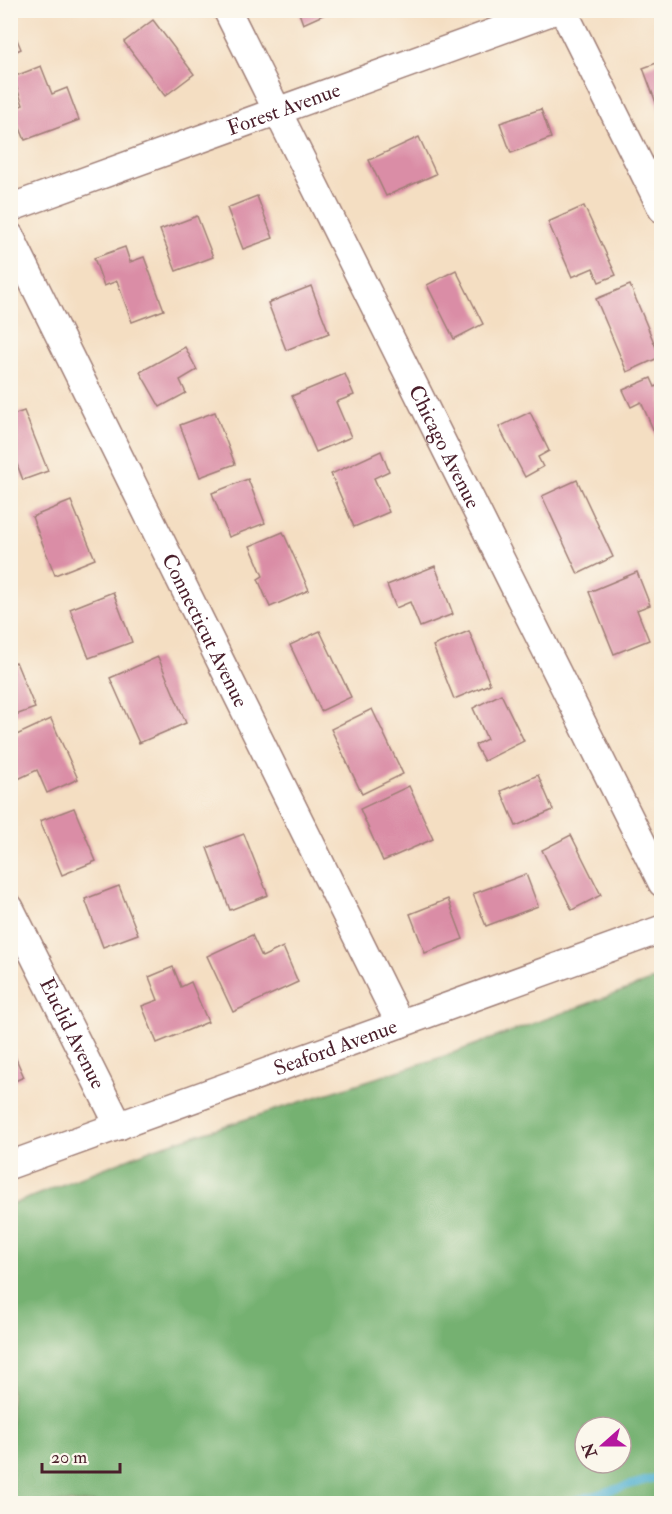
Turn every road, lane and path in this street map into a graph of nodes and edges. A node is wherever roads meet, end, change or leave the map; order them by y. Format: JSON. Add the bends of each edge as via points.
{"nodes":[{"id":1,"x":227,"y":10,"type":"edge"},
{"id":2,"x":556,"y":10,"type":"edge"},
{"id":3,"x":563,"y":10,"type":"edge"},
{"id":4,"x":277,"y":112,"type":"junction"},
{"id":5,"x":10,"y":208,"type":"edge"},
{"id":6,"x":662,"y":209,"type":"edge"},
{"id":7,"x":10,"y":236,"type":"edge"},
{"id":8,"x":662,"y":883,"type":"edge"},
{"id":9,"x":10,"y":908,"type":"edge"},
{"id":10,"x":662,"y":929,"type":"edge"},
{"id":11,"x":400,"y":1024,"type":"junction"},
{"id":12,"x":119,"y":1126,"type":"junction"},
{"id":13,"x":10,"y":1165,"type":"edge"}],
"edges":[{"from":1,"to":4,"type":"street","name":"Chicago Avenue"},
{"from":2,"to":4,"type":"street","name":"Forest Avenue"},
{"from":3,"to":6,"type":"street"},
{"from":4,"to":5,"type":"street","name":"Forest Avenue"},
{"from":4,"to":8,"type":"street","name":"Chicago Avenue"},
{"from":7,"to":11,"type":"street","name":"Connecticut Avenue"},
{"from":9,"to":12,"type":"street","name":"Euclid Avenue"},
{"from":10,"to":11,"type":"street","name":"Seaford Avenue"},
{"from":11,"to":12,"type":"street","name":"Seaford Avenue"},
{"from":12,"to":13,"type":"street","name":"Seaford Avenue"}]}
